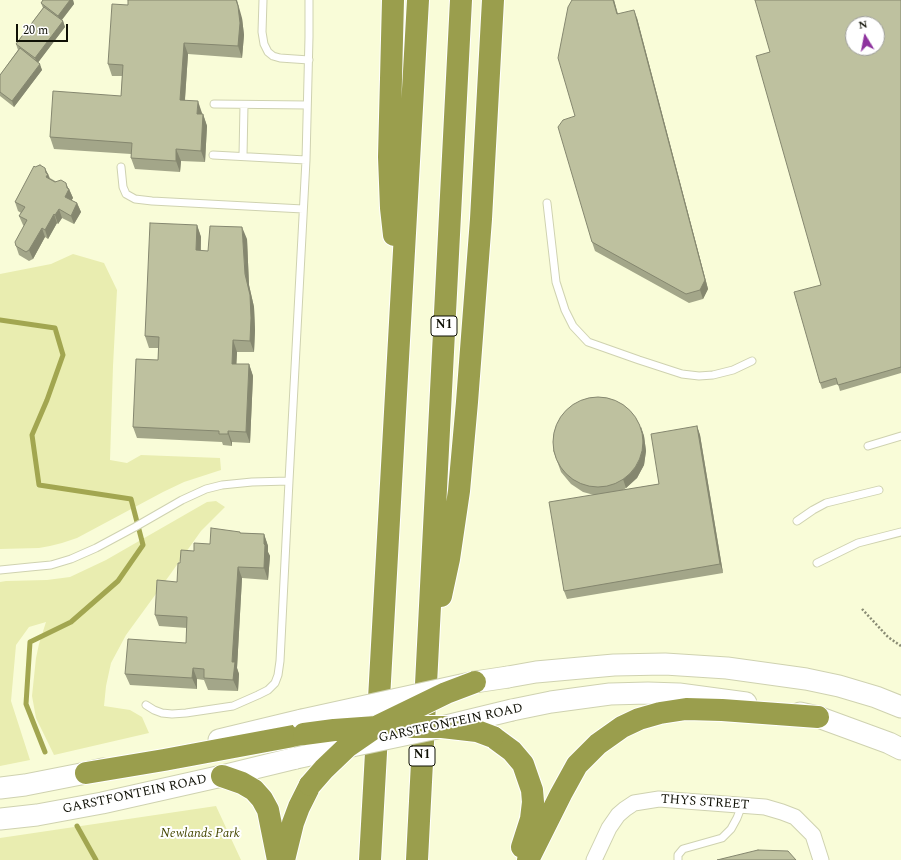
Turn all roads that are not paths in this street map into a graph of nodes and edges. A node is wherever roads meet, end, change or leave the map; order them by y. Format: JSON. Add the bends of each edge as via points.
{"nodes":[{"id":1,"x":263,"y":0,"type":"edge"},
{"id":2,"x":309,"y":0,"type":"edge"},
{"id":3,"x":393,"y":0,"type":"edge"},
{"id":4,"x":418,"y":0,"type":"edge"},
{"id":5,"x":461,"y":0,"type":"edge"},
{"id":6,"x":493,"y":0,"type":"edge"},
{"id":7,"x":309,"y":60,"type":"junction"},
{"id":8,"x":214,"y":104,"type":"dead end"},
{"id":9,"x":244,"y":105,"type":"junction"},
{"id":10,"x":307,"y":105,"type":"junction"},
{"id":11,"x":213,"y":155,"type":"dead end"},
{"id":12,"x":243,"y":156,"type":"junction"},
{"id":13,"x":306,"y":160,"type":"junction"},
{"id":14,"x":121,"y":167,"type":"dead end"},
{"id":15,"x":547,"y":203,"type":"dead end"},
{"id":16,"x":303,"y":209,"type":"junction"},
{"id":17,"x":402,"y":298,"type":"junction"},
{"id":18,"x":752,"y":361,"type":"dead end"},
{"id":19,"x":901,"y":436,"type":"edge"},
{"id":20,"x":868,"y":446,"type":"dead end"},
{"id":21,"x":289,"y":481,"type":"junction"},
{"id":22,"x":879,"y":490,"type":"dead end"},
{"id":23,"x":797,"y":521,"type":"dead end"},
{"id":24,"x":901,"y":532,"type":"edge"},
{"id":25,"x":817,"y":563,"type":"dead end"},
{"id":26,"x":0,"y":570,"type":"edge"},
{"id":27,"x":428,"y":652,"type":"junction"},
{"id":28,"x":475,"y":682,"type":"junction"},
{"id":29,"x":146,"y":705,"type":"dead end"},
{"id":30,"x":901,"y":707,"type":"edge"},
{"id":31,"x":818,"y":717,"type":"junction"},
{"id":32,"x":303,"y":727,"type":"junction"},
{"id":33,"x":376,"y":727,"type":"junction"},
{"id":34,"x":442,"y":727,"type":"junction"},
{"id":35,"x":347,"y":746,"type":"junction"},
{"id":36,"x":901,"y":749,"type":"edge"},
{"id":37,"x":86,"y":773,"type":"joint"},
{"id":38,"x":222,"y":776,"type":"junction"},
{"id":39,"x":0,"y":788,"type":"edge"},
{"id":40,"x":742,"y":805,"type":"junction"},
{"id":41,"x":0,"y":819,"type":"edge"},
{"id":42,"x":278,"y":860,"type":"edge"},
{"id":43,"x":284,"y":860,"type":"edge"},
{"id":44,"x":370,"y":860,"type":"edge"},
{"id":45,"x":417,"y":860,"type":"edge"},
{"id":46,"x":518,"y":860,"type":"edge"},
{"id":47,"x":528,"y":860,"type":"edge"},
{"id":48,"x":594,"y":860,"type":"edge"},
{"id":49,"x":678,"y":860,"type":"edge"},
{"id":50,"x":821,"y":860,"type":"edge"}],
"edges":[{"from":1,"to":7,"type":"lane","via":[[262,32],[268,52],[280,58]]},
{"from":2,"to":7,"type":"lane"},
{"from":3,"to":17,"type":"highway","via":[[391,208]]},
{"from":4,"to":17,"type":"highway"},
{"from":5,"to":27,"type":"highway","number":"N1"},
{"from":6,"to":27,"type":"highway","via":[[481,219],[459,491],[449,559]]},
{"from":7,"to":10,"type":"lane"},
{"from":8,"to":9,"type":"lane"},
{"from":9,"to":10,"type":"lane"},
{"from":9,"to":12,"type":"lane"},
{"from":10,"to":13,"type":"lane"},
{"from":11,"to":12,"type":"lane"},
{"from":12,"to":13,"type":"lane"},
{"from":13,"to":16,"type":"lane"},
{"from":14,"to":16,"type":"lane","via":[[126,194],[135,199]]},
{"from":15,"to":18,"type":"lane","via":[[556,282],[573,326],[588,342],[682,374],[699,376],[733,370]]},
{"from":16,"to":21,"type":"lane"},
{"from":17,"to":44,"type":"highway"},
{"from":19,"to":20,"type":"lane"},
{"from":21,"to":26,"type":"lane","via":[[252,482],[206,489],[71,559],[51,565]]},
{"from":21,"to":29,"type":"lane","via":[[280,661],[275,683],[268,690],[233,706],[172,714],[162,713]]},
{"from":22,"to":23,"type":"lane","via":[[826,503]]},
{"from":24,"to":25,"type":"lane","via":[[858,543]]},
{"from":27,"to":45,"type":"highway","number":"N1"},
{"from":28,"to":30,"type":"main road","bridge":true,"via":[[536,672],[614,665],[665,664],[727,668],[806,679],[876,696]]},
{"from":28,"to":32,"type":"main road","bridge":true},
{"from":28,"to":33,"type":"highway","bridge":true},
{"from":31,"to":34,"type":"main road","name":"GARSTFONTEIN ROAD","bridge":true,"via":[[750,703],[679,694],[610,694],[551,702]]},
{"from":31,"to":36,"type":"main road","name":"GARSTFONTEIN ROAD"},
{"from":31,"to":47,"type":"highway","via":[[686,709],[660,713],[622,727],[598,744],[577,765]]},
{"from":32,"to":33,"type":"highway","bridge":true,"via":[[334,730]]},
{"from":32,"to":37,"type":"highway","via":[[172,758]]},
{"from":33,"to":34,"type":"highway","bridge":true},
{"from":33,"to":35,"type":"highway","bridge":true},
{"from":34,"to":35,"type":"main road","name":"GARSTFONTEIN ROAD","bridge":true},
{"from":34,"to":46,"type":"highway","bridge":true,"via":[[476,731],[493,737],[512,751],[523,764],[532,790],[533,802],[532,818]]},
{"from":35,"to":38,"type":"main road","name":"GARSTFONTEIN ROAD","bridge":true},
{"from":35,"to":43,"type":"highway","bridge":true,"via":[[310,785],[298,807]]},
{"from":37,"to":39,"type":"main road"},
{"from":38,"to":41,"type":"main road","name":"GARSTFONTEIN ROAD","via":[[87,806]]},
{"from":38,"to":42,"type":"highway","via":[[242,783],[254,790],[262,799],[268,810]]},
{"from":40,"to":48,"type":"street","name":"THYS STREET","via":[[659,799],[634,803],[618,815]]},
{"from":40,"to":49,"type":"lane","via":[[731,829],[722,838],[683,849],[678,855]]},
{"from":40,"to":50,"type":"street","name":"THYS STREET","via":[[765,807],[795,818],[813,834]]}]}
